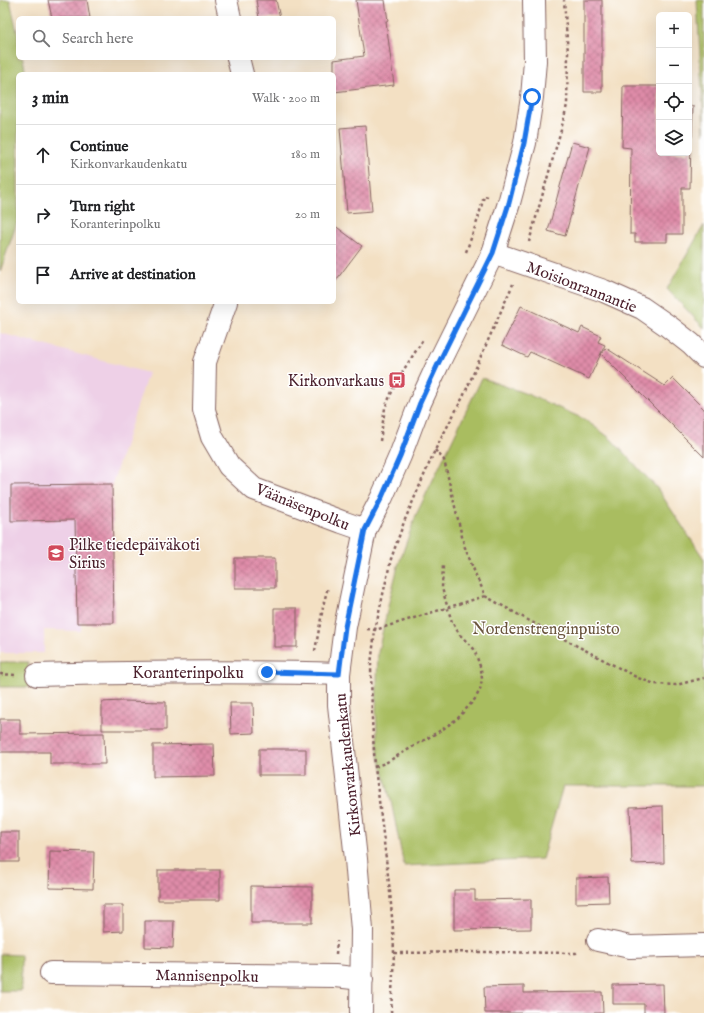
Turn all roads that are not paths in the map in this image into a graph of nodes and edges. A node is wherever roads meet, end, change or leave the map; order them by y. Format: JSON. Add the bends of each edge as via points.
{"nodes":[{"id":1,"x":226,"y":0,"type":"edge"},
{"id":2,"x":534,"y":0,"type":"edge"},
{"id":3,"x":230,"y":16,"type":"edge"},
{"id":4,"x":238,"y":60,"type":"edge"},
{"id":5,"x":242,"y":72,"type":"edge"},
{"id":6,"x":493,"y":253,"type":"junction"},
{"id":7,"x":225,"y":304,"type":"edge"},
{"id":8,"x":704,"y":356,"type":"edge"},
{"id":9,"x":365,"y":530,"type":"junction"},
{"id":10,"x":339,"y":674,"type":"junction"},
{"id":11,"x":37,"y":675,"type":"dead end"},
{"id":12,"x":598,"y":940,"type":"road end"},
{"id":13,"x":704,"y":945,"type":"edge"},
{"id":14,"x":51,"y":973,"type":"dead end"},
{"id":15,"x":362,"y":979,"type":"junction"},
{"id":16,"x":361,"y":1013,"type":"edge"}],
"edges":[{"from":1,"to":3,"type":"street"},
{"from":2,"to":6,"type":"street","name":"Kirkonvarkaudenkatu","via":[[535,61],[526,135]]},
{"from":4,"to":5,"type":"street"},
{"from":6,"to":8,"type":"street","name":"Moisionrannantie","via":[[604,291],[642,308]]},
{"from":6,"to":9,"type":"street","name":"Kirkonvarkaudenkatu","via":[[438,364],[382,497]]},
{"from":7,"to":9,"type":"street","name":"Väänäsenpolku","via":[[205,362],[204,410],[212,437],[229,466],[254,490]]},
{"from":9,"to":10,"type":"street","name":"Kirkonvarkaudenkatu","via":[[345,627]]},
{"from":10,"to":11,"type":"street","name":"Koranterinpolku","via":[[267,672]]},
{"from":10,"to":15,"type":"street","name":"Kirkonvarkaudenkatu","via":[[340,712],[362,930]]},
{"from":12,"to":13,"type":"street","via":[[630,947]]},
{"from":14,"to":15,"type":"street","name":"Mannisenpolku","via":[[335,976]]},
{"from":15,"to":16,"type":"street","name":"Kirkonvarkaudenkatu"}]}
